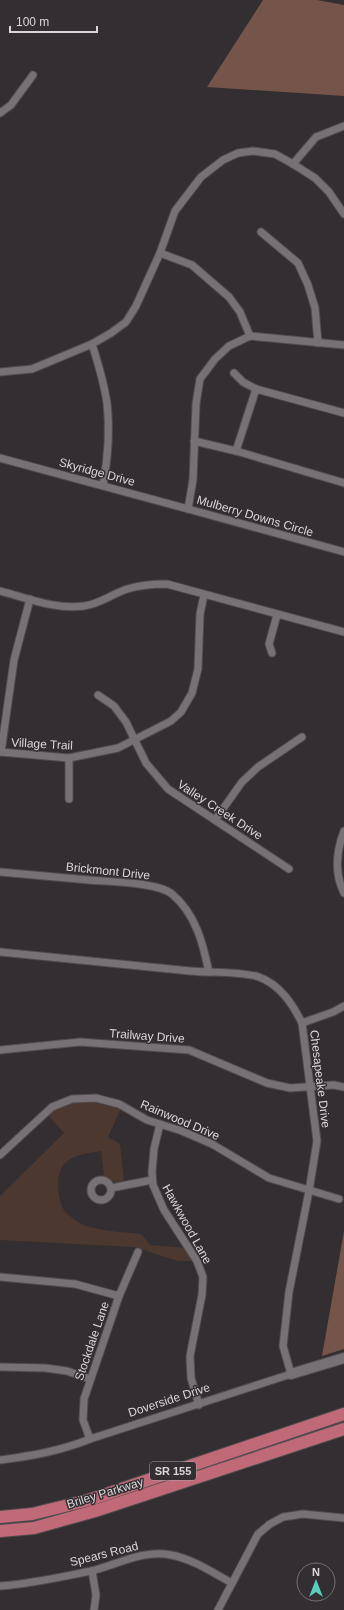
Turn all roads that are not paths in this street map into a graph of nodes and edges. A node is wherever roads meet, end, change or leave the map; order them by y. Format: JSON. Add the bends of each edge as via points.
{"nodes":[{"id":1,"x":33,"y":75,"type":"dead end"},
{"id":2,"x":0,"y":113,"type":"edge"},
{"id":3,"x":344,"y":126,"type":"edge"},
{"id":4,"x":293,"y":164,"type":"junction"},
{"id":5,"x":344,"y":214,"type":"edge"},
{"id":6,"x":261,"y":232,"type":"dead end"},
{"id":7,"x":160,"y":253,"type":"junction"},
{"id":8,"x":250,"y":336,"type":"junction"},
{"id":9,"x":318,"y":343,"type":"junction"},
{"id":10,"x":92,"y":344,"type":"junction"},
{"id":11,"x":344,"y":345,"type":"edge"},
{"id":12,"x":0,"y":372,"type":"edge"},
{"id":13,"x":234,"y":374,"type":"dead end"},
{"id":14,"x":256,"y":389,"type":"junction"},
{"id":15,"x":344,"y":412,"type":"edge"},
{"id":16,"x":194,"y":441,"type":"junction"},
{"id":17,"x":236,"y":451,"type":"junction"},
{"id":18,"x":0,"y":458,"type":"edge"},
{"id":19,"x":344,"y":482,"type":"edge"},
{"id":20,"x":103,"y":485,"type":"junction"},
{"id":21,"x":188,"y":509,"type":"junction"},
{"id":22,"x":344,"y":552,"type":"edge"},
{"id":23,"x":0,"y":591,"type":"edge"},
{"id":24,"x":204,"y":595,"type":"junction"},
{"id":25,"x":30,"y":599,"type":"junction"},
{"id":26,"x":277,"y":615,"type":"junction"},
{"id":27,"x":344,"y":632,"type":"edge"},
{"id":28,"x":272,"y":653,"type":"dead end"},
{"id":29,"x":98,"y":695,"type":"dead end"},
{"id":30,"x":302,"y":736,"type":"dead end"},
{"id":31,"x":135,"y":740,"type":"junction"},
{"id":32,"x":1,"y":752,"type":"edge"},
{"id":33,"x":69,"y":758,"type":"junction"},
{"id":34,"x":69,"y":799,"type":"dead end"},
{"id":35,"x":215,"y":820,"type":"junction"},
{"id":36,"x":344,"y":831,"type":"edge"},
{"id":37,"x":289,"y":869,"type":"dead end"},
{"id":38,"x":0,"y":872,"type":"edge"},
{"id":39,"x":344,"y":893,"type":"edge"},
{"id":40,"x":0,"y":952,"type":"edge"},
{"id":41,"x":209,"y":972,"type":"junction"},
{"id":42,"x":344,"y":1006,"type":"edge"},
{"id":43,"x":302,"y":1023,"type":"junction"},
{"id":44,"x":0,"y":1050,"type":"edge"},
{"id":45,"x":344,"y":1087,"type":"edge"},
{"id":46,"x":309,"y":1088,"type":"junction"},
{"id":47,"x":160,"y":1124,"type":"junction"},
{"id":48,"x":1,"y":1152,"type":"edge"},
{"id":49,"x":152,"y":1180,"type":"junction"},
{"id":50,"x":111,"y":1188,"type":"dead end"},
{"id":51,"x":309,"y":1191,"type":"junction"},
{"id":52,"x":339,"y":1199,"type":"dead end"},
{"id":53,"x":138,"y":1252,"type":"dead end"},
{"id":54,"x":0,"y":1277,"type":"edge"},
{"id":55,"x":119,"y":1296,"type":"junction"},
{"id":56,"x":344,"y":1358,"type":"edge"},
{"id":57,"x":0,"y":1367,"type":"edge"},
{"id":58,"x":292,"y":1374,"type":"junction"},
{"id":59,"x":90,"y":1379,"type":"junction"},
{"id":60,"x":199,"y":1405,"type":"junction"},
{"id":61,"x":344,"y":1414,"type":"edge"},
{"id":62,"x":344,"y":1429,"type":"edge"},
{"id":63,"x":90,"y":1439,"type":"junction"},
{"id":64,"x":0,"y":1460,"type":"edge"},
{"id":65,"x":0,"y":1517,"type":"edge"},
{"id":66,"x":344,"y":1518,"type":"edge"},
{"id":67,"x":0,"y":1531,"type":"edge"},
{"id":68,"x":92,"y":1571,"type":"junction"},
{"id":69,"x":232,"y":1583,"type":"junction"},
{"id":70,"x":0,"y":1586,"type":"edge"},
{"id":71,"x":94,"y":1610,"type":"edge"},
{"id":72,"x":218,"y":1610,"type":"edge"}],
"edges":[{"from":1,"to":2,"type":"street","via":[[11,105]]},
{"from":3,"to":4,"type":"street","via":[[316,137]]},
{"from":4,"to":5,"type":"street","via":[[329,192]]},
{"from":4,"to":7,"type":"street","via":[[275,154],[253,151],[238,153],[223,160],[202,178],[175,211]]},
{"from":6,"to":9,"type":"street","via":[[298,263],[308,285],[314,308]]},
{"from":7,"to":8,"type":"street","via":[[192,265],[229,297],[240,312]]},
{"from":7,"to":10,"type":"street","via":[[126,322]]},
{"from":8,"to":9,"type":"street"},
{"from":8,"to":16,"type":"street","name":"Mulberry Downs Circle","via":[[229,346],[200,379]]},
{"from":9,"to":11,"type":"street"},
{"from":10,"to":12,"type":"street","via":[[32,369]]},
{"from":10,"to":20,"type":"street","via":[[107,402],[107,463]]},
{"from":13,"to":14,"type":"street"},
{"from":14,"to":15,"type":"street"},
{"from":14,"to":17,"type":"street"},
{"from":16,"to":17,"type":"street"},
{"from":16,"to":21,"type":"street","name":"Mulberry Downs Circle","via":[[193,480]]},
{"from":17,"to":19,"type":"street"},
{"from":18,"to":20,"type":"street","name":"Skyridge Drive"},
{"from":20,"to":21,"type":"street","name":"Skyridge Drive"},
{"from":21,"to":22,"type":"street","name":"Mulberry Downs Circle"},
{"from":23,"to":25,"type":"street"},
{"from":24,"to":25,"type":"street","via":[[167,584],[147,584],[126,589],[101,602],[85,606],[57,606]]},
{"from":24,"to":26,"type":"street"},
{"from":24,"to":31,"type":"street","name":"Village Trail","via":[[200,614],[198,669],[192,693],[181,712],[171,721]]},
{"from":25,"to":32,"type":"street","via":[[14,660]]},
{"from":26,"to":27,"type":"street"},
{"from":26,"to":28,"type":"street","via":[[269,644]]},
{"from":29,"to":31,"type":"street","name":"Valley Creek Drive","via":[[114,706]]},
{"from":30,"to":35,"type":"street","via":[[258,767],[242,782]]},
{"from":31,"to":33,"type":"street","name":"Village Trail","via":[[118,748]]},
{"from":31,"to":35,"type":"street","name":"Valley Creek Drive","via":[[146,763],[168,789]]},
{"from":32,"to":33,"type":"street","name":"Village Trail"},
{"from":33,"to":34,"type":"street"},
{"from":35,"to":37,"type":"street","name":"Valley Creek Drive"},
{"from":36,"to":39,"type":"street","via":[[338,846],[337,860],[338,875]]},
{"from":38,"to":41,"type":"street","name":"Brickmont Drive","via":[[143,885],[171,893],[182,902],[203,940]]},
{"from":40,"to":41,"type":"street","name":"Chesapeake Drive"},
{"from":41,"to":43,"type":"street","name":"Chesapeake Drive","via":[[246,974],[270,983],[288,998]]},
{"from":42,"to":43,"type":"street"},
{"from":43,"to":46,"type":"street","name":"Chesapeake Drive"},
{"from":44,"to":46,"type":"street","name":"Trailway Drive","via":[[80,1042],[189,1050],[267,1083],[290,1088]]},
{"from":45,"to":46,"type":"street","name":"Trailway Drive","via":[[334,1085]]},
{"from":46,"to":51,"type":"street","name":"Chesapeake Drive","via":[[317,1141]]},
{"from":47,"to":48,"type":"street","name":"Rainwood Drive","via":[[147,1120],[119,1104],[96,1098],[72,1099],[52,1107]]},
{"from":47,"to":49,"type":"street","name":"Hawkwood Lane","via":[[154,1149]]},
{"from":47,"to":51,"type":"street","name":"Rainwood Drive","via":[[212,1144],[269,1178]]},
{"from":49,"to":50,"type":"street"},
{"from":49,"to":60,"type":"street","name":"Hawkwood Lane","via":[[164,1210],[198,1261],[203,1277],[190,1356],[191,1378]]},
{"from":51,"to":52,"type":"street","name":"Rainwood Drive"},
{"from":51,"to":58,"type":"street","name":"Chesapeake Drive","via":[[289,1292],[283,1346]]},
{"from":53,"to":55,"type":"street","name":"Stockdale Lane"},
{"from":54,"to":55,"type":"street","via":[[76,1284]]},
{"from":55,"to":59,"type":"street","name":"Stockdale Lane"},
{"from":56,"to":58,"type":"street","name":"Doverside Drive"},
{"from":57,"to":59,"type":"street","via":[[45,1368],[67,1371]]},
{"from":58,"to":60,"type":"street","name":"Doverside Drive"},
{"from":59,"to":63,"type":"street","name":"Stockdale Lane","via":[[84,1400],[83,1420]]},
{"from":60,"to":63,"type":"street","name":"Doverside Drive"},
{"from":61,"to":65,"type":"highway","name":"Briley Parkway","number":"SR 155","via":[[89,1500],[32,1514]]},
{"from":62,"to":67,"type":"highway","name":"Briley Parkway","number":"SR 155","via":[[95,1510],[34,1528]]},
{"from":63,"to":64,"type":"street","name":"Doverside Drive","via":[[36,1456]]},
{"from":66,"to":69,"type":"street","via":[[304,1514],[283,1517],[270,1524],[258,1534]]},
{"from":68,"to":69,"type":"street","name":"Spears Road","via":[[138,1556],[171,1555],[190,1561]]},
{"from":68,"to":70,"type":"street","name":"Spears Road"},
{"from":68,"to":71,"type":"street","via":[[96,1595]]},
{"from":69,"to":72,"type":"street"}]}
